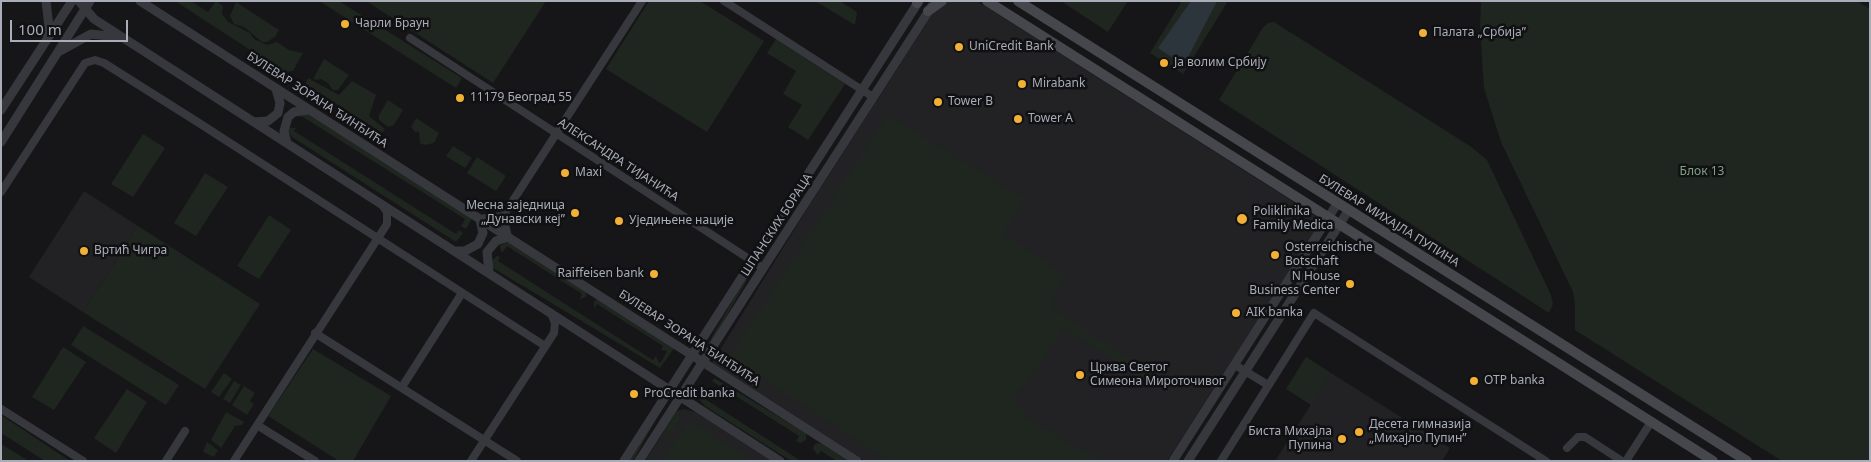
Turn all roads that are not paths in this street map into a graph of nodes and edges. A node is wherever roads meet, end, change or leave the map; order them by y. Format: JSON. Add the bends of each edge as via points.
{"nodes":[{"id":1,"x":46,"y":1,"type":"edge"},
{"id":2,"x":72,"y":1,"type":"edge"},
{"id":3,"x":79,"y":1,"type":"edge"},
{"id":4,"x":642,"y":1,"type":"edge"},
{"id":5,"x":724,"y":1,"type":"edge"},
{"id":6,"x":935,"y":1,"type":"edge"},
{"id":7,"x":942,"y":1,"type":"edge"},
{"id":8,"x":988,"y":1,"type":"edge"},
{"id":9,"x":1018,"y":1,"type":"edge"},
{"id":10,"x":143,"y":2,"type":"edge"},
{"id":11,"x":918,"y":2,"type":"edge"},
{"id":12,"x":88,"y":5,"type":"edge"},
{"id":13,"x":928,"y":11,"type":"junction"},
{"id":14,"x":410,"y":38,"type":"dead end"},
{"id":15,"x":127,"y":40,"type":"junction"},
{"id":16,"x":45,"y":43,"type":"junction"},
{"id":17,"x":58,"y":53,"type":"junction"},
{"id":18,"x":1152,"y":86,"type":"junction"},
{"id":19,"x":276,"y":89,"type":"junction"},
{"id":20,"x":862,"y":90,"type":"junction"},
{"id":21,"x":873,"y":97,"type":"junction"},
{"id":22,"x":1144,"y":100,"type":"junction"},
{"id":23,"x":1,"y":110,"type":"edge"},
{"id":24,"x":309,"y":110,"type":"junction"},
{"id":25,"x":254,"y":122,"type":"junction"},
{"id":26,"x":556,"y":133,"type":"junction"},
{"id":27,"x":1,"y":142,"type":"edge"},
{"id":28,"x":287,"y":144,"type":"junction"},
{"id":29,"x":1,"y":192,"type":"edge"},
{"id":30,"x":381,"y":204,"type":"junction"},
{"id":31,"x":1337,"y":204,"type":"junction"},
{"id":32,"x":1348,"y":211,"type":"junction"},
{"id":33,"x":502,"y":216,"type":"junction"},
{"id":34,"x":1329,"y":217,"type":"junction"},
{"id":35,"x":480,"y":219,"type":"junction"},
{"id":36,"x":410,"y":222,"type":"junction"},
{"id":37,"x":388,"y":224,"type":"junction"},
{"id":38,"x":1340,"y":224,"type":"junction"},
{"id":39,"x":508,"y":237,"type":"junction"},
{"id":40,"x":378,"y":239,"type":"junction"},
{"id":41,"x":456,"y":250,"type":"junction"},
{"id":42,"x":753,"y":261,"type":"junction"},
{"id":43,"x":763,"y":268,"type":"junction"},
{"id":44,"x":489,"y":272,"type":"junction"},
{"id":45,"x":462,"y":293,"type":"junction"},
{"id":46,"x":550,"y":312,"type":"junction"},
{"id":47,"x":574,"y":327,"type":"junction"},
{"id":48,"x":315,"y":333,"type":"junction"},
{"id":49,"x":554,"y":333,"type":"junction"},
{"id":50,"x":1548,"y":336,"type":"junction"},
{"id":51,"x":545,"y":346,"type":"junction"},
{"id":52,"x":1538,"y":351,"type":"junction"},
{"id":53,"x":693,"y":354,"type":"junction"},
{"id":54,"x":703,"y":362,"type":"junction"},
{"id":55,"x":1235,"y":364,"type":"junction"},
{"id":56,"x":1246,"y":371,"type":"junction"},
{"id":57,"x":1268,"y":385,"type":"junction"},
{"id":58,"x":402,"y":387,"type":"junction"},
{"id":59,"x":671,"y":389,"type":"junction"},
{"id":60,"x":681,"y":395,"type":"junction"},
{"id":61,"x":1,"y":409,"type":"edge"},
{"id":62,"x":1651,"y":422,"type":"junction"},
{"id":63,"x":257,"y":425,"type":"junction"},
{"id":64,"x":185,"y":431,"type":"dead end"},
{"id":65,"x":484,"y":440,"type":"junction"},
{"id":66,"x":1567,"y":448,"type":"dead end"},
{"id":67,"x":1627,"y":460,"type":"edge"},
{"id":68,"x":83,"y":461,"type":"edge"},
{"id":69,"x":166,"y":461,"type":"edge"},
{"id":70,"x":234,"y":461,"type":"edge"},
{"id":71,"x":314,"y":461,"type":"edge"},
{"id":72,"x":471,"y":461,"type":"edge"},
{"id":73,"x":517,"y":461,"type":"edge"},
{"id":74,"x":624,"y":461,"type":"edge"},
{"id":75,"x":639,"y":461,"type":"edge"},
{"id":76,"x":780,"y":461,"type":"edge"},
{"id":77,"x":857,"y":461,"type":"edge"},
{"id":78,"x":1173,"y":461,"type":"edge"},
{"id":79,"x":1188,"y":461,"type":"edge"},
{"id":80,"x":1221,"y":461,"type":"edge"},
{"id":81,"x":1546,"y":461,"type":"edge"},
{"id":82,"x":1713,"y":461,"type":"edge"},
{"id":83,"x":1747,"y":461,"type":"edge"}],
"edges":[{"from":1,"to":16,"type":"street","via":[[49,27]]},
{"from":2,"to":16,"type":"street"},
{"from":3,"to":12,"type":"street"},
{"from":4,"to":26,"type":"street"},
{"from":5,"to":20,"type":"street"},
{"from":6,"to":13,"type":"street","name":"ШПАНСКИХ БОРАЦА"},
{"from":7,"to":13,"type":"main road"},
{"from":8,"to":22,"type":"main road"},
{"from":9,"to":18,"type":"main road","name":"БУЛЕВАР МИХАЈЛА ПУПИНА"},
{"from":10,"to":19,"type":"street","name":"БУЛЕВАР ЗОРАНА ЂИНЂИЋА"},
{"from":11,"to":20,"type":"street","name":"ШПАНСКИХ БОРАЦА"},
{"from":12,"to":15,"type":"street","via":[[94,19]]},
{"from":12,"to":17,"type":"street"},
{"from":13,"to":21,"type":"street","name":"ШПАНСКИХ БОРАЦА"},
{"from":14,"to":26,"type":"street","name":"АЛЕКСАНДРА ТИЈАНИЋА"},
{"from":15,"to":17,"type":"street","via":[[106,34],[90,34]]},
{"from":15,"to":25,"type":"street"},
{"from":16,"to":23,"type":"street"},
{"from":17,"to":27,"type":"street"},
{"from":18,"to":22,"type":"main road"},
{"from":18,"to":31,"type":"main road","name":"БУЛЕВАР МИХАЈЛА ПУПИНА"},
{"from":19,"to":24,"type":"street","name":"БУЛЕВАР ЗОРАНА ЂИНЂИЋА"},
{"from":19,"to":25,"type":"street","via":[[280,103],[278,113],[268,121]]},
{"from":20,"to":21,"type":"street"},
{"from":20,"to":42,"type":"street","name":"ШПАНСКИХ БОРАЦА"},
{"from":21,"to":43,"type":"street","name":"ШПАНСКИХ БОРАЦА"},
{"from":22,"to":34,"type":"main road"},
{"from":24,"to":28,"type":"street","via":[[294,112],[288,117],[284,131]]},
{"from":24,"to":35,"type":"street","name":"БУЛЕВАР ЗОРАНА ЂИНЂИЋА"},
{"from":25,"to":28,"type":"street"},
{"from":26,"to":33,"type":"street"},
{"from":26,"to":42,"type":"street","name":"АЛЕКСАНДРА ТИЈАНИЋА"},
{"from":28,"to":30,"type":"street"},
{"from":29,"to":40,"type":"street","via":[[77,74],[85,63],[95,60]]},
{"from":30,"to":36,"type":"street"},
{"from":30,"to":37,"type":"street","via":[[387,212]]},
{"from":31,"to":32,"type":"main road","name":"БУЛЕВАР МИХАЈЛА ПУПИНА"},
{"from":31,"to":34,"type":"street"},
{"from":32,"to":38,"type":"street"},
{"from":32,"to":50,"type":"main road","name":"БУЛЕВАР МИХАЈЛА ПУПИНА"},
{"from":33,"to":35,"type":"street"},
{"from":33,"to":39,"type":"street"},
{"from":34,"to":38,"type":"main road"},
{"from":34,"to":55,"type":"street"},
{"from":35,"to":39,"type":"street","name":"БУЛЕВАР ЗОРАНА ЂИНЂИЋА"},
{"from":35,"to":41,"type":"street","via":[[483,233],[478,244],[465,252]]},
{"from":36,"to":37,"type":"street","via":[[400,220]]},
{"from":36,"to":41,"type":"street"},
{"from":37,"to":40,"type":"street"},
{"from":38,"to":52,"type":"main road"},
{"from":38,"to":56,"type":"street"},
{"from":39,"to":44,"type":"street","via":[[496,241],[487,252]]},
{"from":39,"to":53,"type":"street","name":"БУЛЕВАР ЗОРАНА ЂИНЂИЋА"},
{"from":40,"to":45,"type":"street"},
{"from":40,"to":48,"type":"street"},
{"from":41,"to":44,"type":"street"},
{"from":42,"to":43,"type":"street","name":"АЛЕКСАНДРА ТИЈАНИЋА"},
{"from":42,"to":53,"type":"street","name":"ШПАНСКИХ БОРАЦА"},
{"from":43,"to":54,"type":"street","name":"ШПАНСКИХ БОРАЦА"},
{"from":44,"to":46,"type":"street"},
{"from":45,"to":51,"type":"street"},
{"from":45,"to":58,"type":"street"},
{"from":46,"to":47,"type":"street"},
{"from":46,"to":49,"type":"street","via":[[555,323]]},
{"from":47,"to":49,"type":"street"},
{"from":47,"to":59,"type":"street"},
{"from":48,"to":58,"type":"street"},
{"from":48,"to":63,"type":"street"},
{"from":49,"to":51,"type":"street"},
{"from":50,"to":52,"type":"main road"},
{"from":50,"to":83,"type":"main road","name":"БУЛЕВАР МИХАЈЛА ПУПИНА"},
{"from":51,"to":65,"type":"street"},
{"from":52,"to":62,"type":"main road"},
{"from":53,"to":54,"type":"street","name":"БУЛЕВАР ЗОРАНА ЂИНЂИЋА"},
{"from":53,"to":59,"type":"street","name":"ШПАНСКИХ БОРАЦА"},
{"from":54,"to":60,"type":"street","name":"ШПАНСКИХ БОРАЦА"},
{"from":54,"to":77,"type":"street","name":"БУЛЕВАР ЗОРАНА ЂИНЂИЋА"},
{"from":55,"to":56,"type":"street"},
{"from":55,"to":78,"type":"street"},
{"from":56,"to":57,"type":"street"},
{"from":56,"to":79,"type":"street"},
{"from":57,"to":80,"type":"street"},
{"from":57,"to":81,"type":"street","via":[[1314,312]]},
{"from":58,"to":65,"type":"street"},
{"from":59,"to":60,"type":"street"},
{"from":59,"to":74,"type":"street","name":"ШПАНСКИХ БОРАЦА"},
{"from":60,"to":75,"type":"street","name":"ШПАНСКИХ БОРАЦА"},
{"from":60,"to":76,"type":"street"},
{"from":61,"to":68,"type":"street"},
{"from":62,"to":67,"type":"street"},
{"from":62,"to":82,"type":"main road"},
{"from":63,"to":70,"type":"street"},
{"from":63,"to":71,"type":"street"},
{"from":64,"to":69,"type":"street"},
{"from":65,"to":72,"type":"street"},
{"from":65,"to":73,"type":"street"},
{"from":66,"to":67,"type":"street","via":[[1578,437],[1585,437]]}]}
